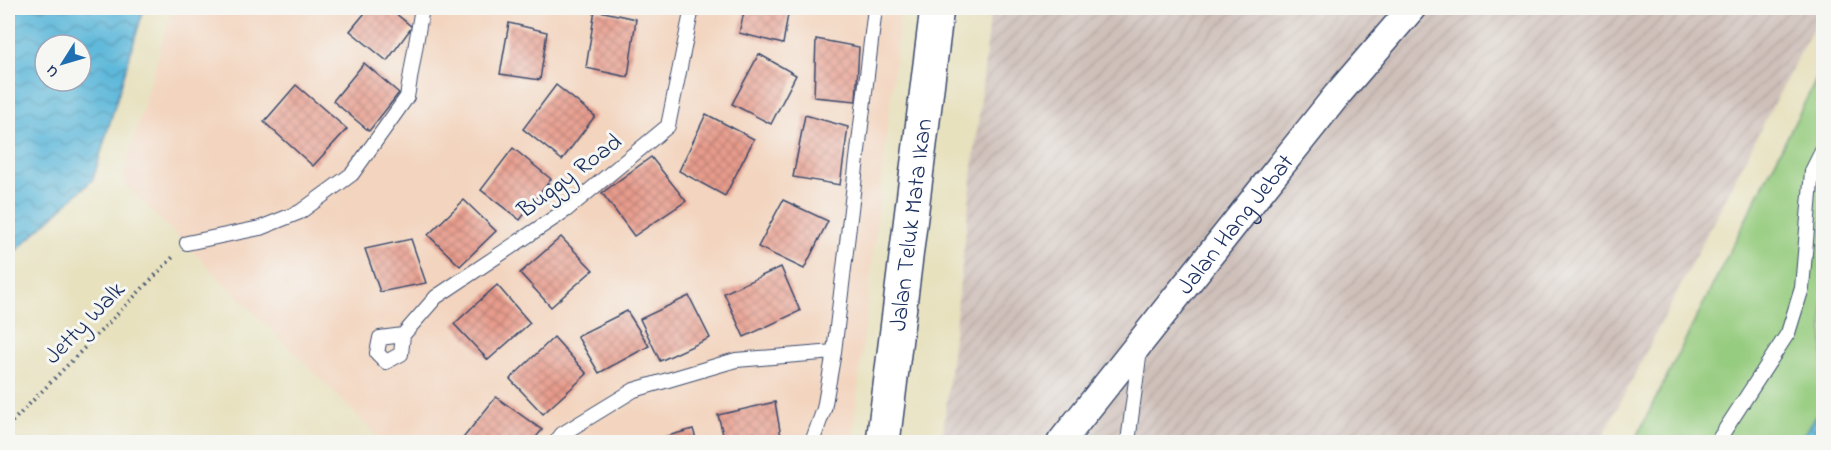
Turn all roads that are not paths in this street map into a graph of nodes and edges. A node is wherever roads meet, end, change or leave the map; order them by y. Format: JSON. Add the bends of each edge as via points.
{"nodes":[{"id":1,"x":422,"y":8,"type":"edge"},
{"id":2,"x":692,"y":8,"type":"edge"},
{"id":3,"x":875,"y":8,"type":"edge"},
{"id":4,"x":937,"y":8,"type":"edge"},
{"id":5,"x":1412,"y":8,"type":"edge"},
{"id":6,"x":1824,"y":147,"type":"edge"},
{"id":7,"x":187,"y":243,"type":"road end"},
{"id":8,"x":402,"y":334,"type":"dead end"},
{"id":9,"x":1141,"y":344,"type":"junction"},
{"id":10,"x":834,"y":352,"type":"junction"},
{"id":11,"x":556,"y":442,"type":"edge"},
{"id":12,"x":812,"y":442,"type":"edge"},
{"id":13,"x":883,"y":442,"type":"edge"},
{"id":14,"x":1061,"y":442,"type":"edge"},
{"id":15,"x":1128,"y":442,"type":"edge"},
{"id":16,"x":1717,"y":442,"type":"edge"}],
"edges":[{"from":1,"to":7,"type":"lane","via":[[406,97],[352,174],[300,212],[260,228]]},
{"from":2,"to":8,"type":"lane","name":"Buggy Road","via":[[668,126],[566,210],[436,297]]},
{"from":3,"to":10,"type":"lane"},
{"from":4,"to":13,"type":"main road","name":"Jalan Teluk Mata Ikan"},
{"from":5,"to":9,"type":"street","name":"Jalan Hang Jebat","via":[[1337,95]]},
{"from":6,"to":16,"type":"lane","via":[[1812,171],[1802,288],[1788,333]]},
{"from":9,"to":14,"type":"street","name":"Jalan Hang Jebat"},
{"from":9,"to":15,"type":"lane"},
{"from":10,"to":11,"type":"lane","via":[[736,360],[634,390],[562,434]]},
{"from":10,"to":12,"type":"lane","via":[[824,409]]}]}
